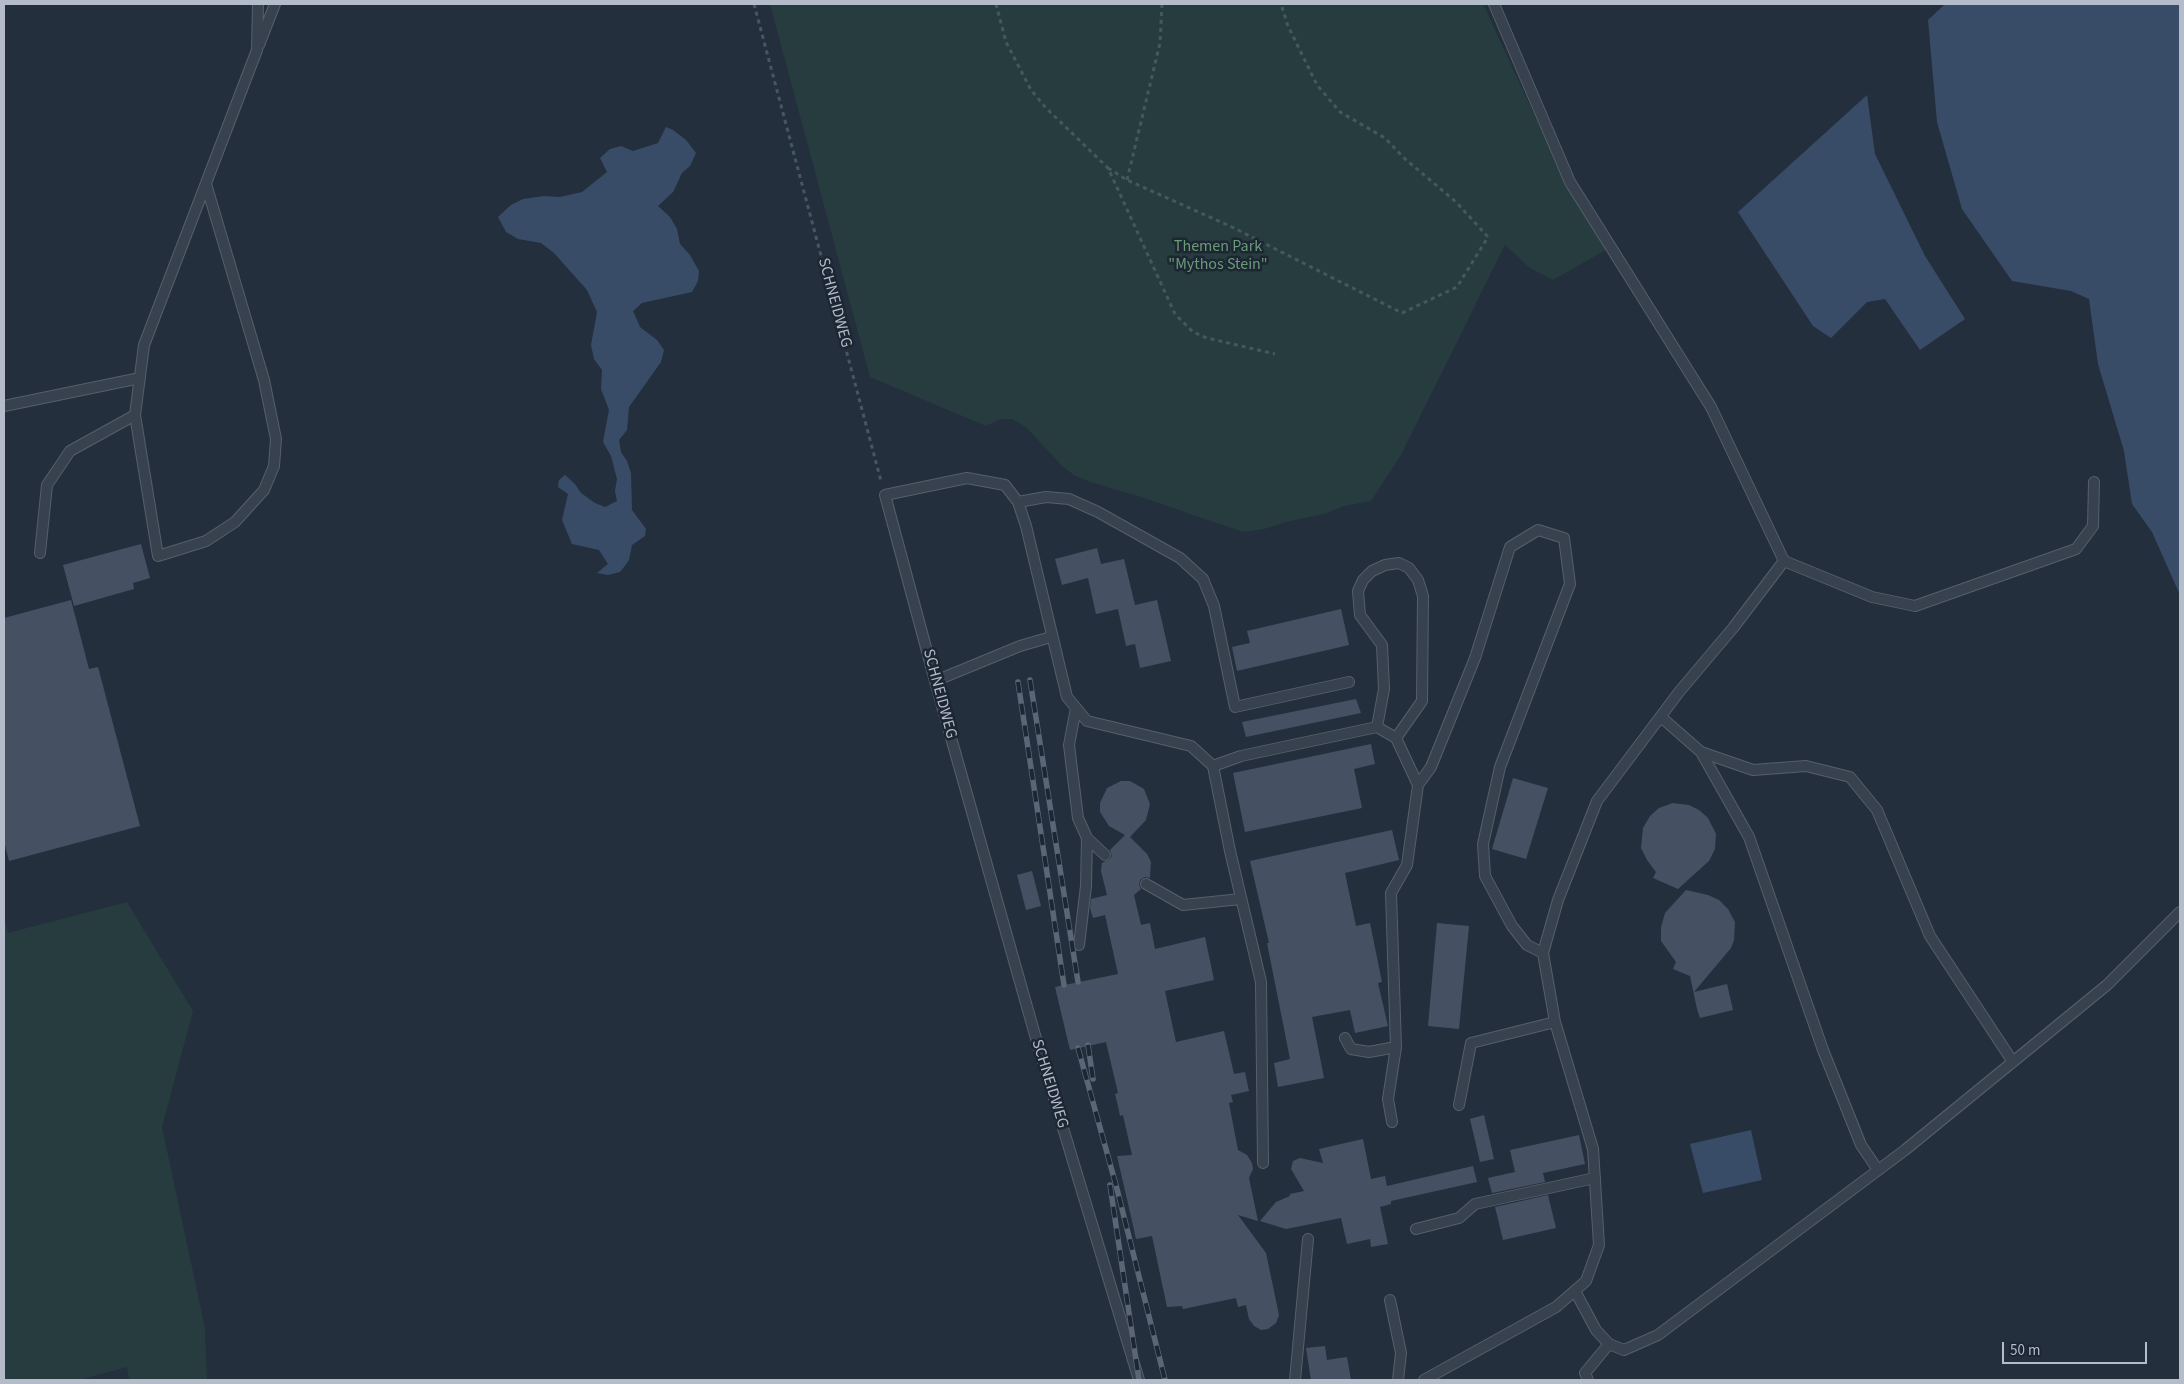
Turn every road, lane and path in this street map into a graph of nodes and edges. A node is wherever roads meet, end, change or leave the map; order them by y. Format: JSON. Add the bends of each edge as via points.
{"nodes":[{"id":1,"x":258,"y":4,"type":"edge"},
{"id":2,"x":276,"y":4,"type":"edge"},
{"id":3,"x":754,"y":4,"type":"edge"},
{"id":4,"x":996,"y":4,"type":"edge"},
{"id":5,"x":1162,"y":4,"type":"edge"},
{"id":6,"x":1281,"y":4,"type":"edge"},
{"id":7,"x":1494,"y":4,"type":"edge"},
{"id":8,"x":257,"y":50,"type":"junction"},
{"id":9,"x":1108,"y":168,"type":"junction"},
{"id":10,"x":1127,"y":180,"type":"junction"},
{"id":11,"x":206,"y":184,"type":"junction"},
{"id":12,"x":1275,"y":354,"type":"dead end"},
{"id":13,"x":140,"y":378,"type":"junction"},
{"id":14,"x":4,"y":406,"type":"edge"},
{"id":15,"x":135,"y":415,"type":"junction"},
{"id":16,"x":2094,"y":482,"type":"dead end"},
{"id":17,"x":885,"y":495,"type":"junction"},
{"id":18,"x":1018,"y":502,"type":"junction"},
{"id":19,"x":40,"y":553,"type":"dead end"},
{"id":20,"x":1784,"y":561,"type":"junction"},
{"id":21,"x":1051,"y":637,"type":"junction"},
{"id":22,"x":935,"y":681,"type":"junction"},
{"id":23,"x":1349,"y":682,"type":"dead end"},
{"id":24,"x":1076,"y":708,"type":"junction"},
{"id":25,"x":1661,"y":716,"type":"junction"},
{"id":26,"x":1377,"y":727,"type":"junction"},
{"id":27,"x":1396,"y":738,"type":"junction"},
{"id":28,"x":1701,"y":752,"type":"junction"},
{"id":29,"x":1213,"y":766,"type":"junction"},
{"id":30,"x":1418,"y":785,"type":"junction"},
{"id":31,"x":1087,"y":838,"type":"junction"},
{"id":32,"x":1105,"y":855,"type":"dead end"},
{"id":33,"x":1146,"y":884,"type":"dead end"},
{"id":34,"x":1241,"y":899,"type":"junction"},
{"id":35,"x":2180,"y":912,"type":"edge"},
{"id":36,"x":1079,"y":945,"type":"dead end"},
{"id":37,"x":1543,"y":952,"type":"junction"},
{"id":38,"x":1555,"y":1022,"type":"junction"},
{"id":39,"x":1345,"y":1038,"type":"dead end"},
{"id":40,"x":1396,"y":1047,"type":"junction"},
{"id":41,"x":2013,"y":1062,"type":"junction"},
{"id":42,"x":1459,"y":1105,"type":"dead end"},
{"id":43,"x":1392,"y":1122,"type":"dead end"},
{"id":44,"x":1263,"y":1163,"type":"dead end"},
{"id":45,"x":1878,"y":1170,"type":"junction"},
{"id":46,"x":1595,"y":1178,"type":"junction"},
{"id":47,"x":1416,"y":1229,"type":"dead end"},
{"id":48,"x":1308,"y":1238,"type":"dead end"},
{"id":49,"x":1575,"y":1291,"type":"junction"},
{"id":50,"x":1390,"y":1300,"type":"dead end"},
{"id":51,"x":1609,"y":1344,"type":"junction"},
{"id":52,"x":1139,"y":1380,"type":"edge"},
{"id":53,"x":1295,"y":1380,"type":"edge"},
{"id":54,"x":1398,"y":1380,"type":"edge"},
{"id":55,"x":1424,"y":1380,"type":"edge"},
{"id":56,"x":1588,"y":1380,"type":"edge"}],
"edges":[{"from":1,"to":8,"type":"lane"},
{"from":2,"to":8,"type":"lane"},
{"from":3,"to":17,"type":"path","name":"SCHNEIDWEG"},
{"from":4,"to":9,"type":"path","via":[[1006,42],[1031,90]]},
{"from":5,"to":10,"type":"path","via":[[1160,43]]},
{"from":6,"to":10,"type":"path","via":[[1288,26],[1317,85],[1340,112],[1385,138],[1456,202],[1488,237],[1458,287],[1402,313],[1232,227]]},
{"from":7,"to":20,"type":"lane","via":[[1570,182],[1711,407]]},
{"from":8,"to":11,"type":"lane"},
{"from":9,"to":10,"type":"path"},
{"from":9,"to":12,"type":"path","via":[[1175,314],[1193,332],[1207,338]]},
{"from":11,"to":13,"type":"lane","via":[[144,345]]},
{"from":11,"to":15,"type":"lane","via":[[264,380],[276,439],[274,466],[264,490],[236,522],[206,541],[158,556]]},
{"from":13,"to":14,"type":"lane"},
{"from":13,"to":15,"type":"lane"},
{"from":15,"to":19,"type":"lane","via":[[70,451],[47,485]]},
{"from":16,"to":20,"type":"lane","via":[[2093,526],[2076,549],[1915,606],[1872,597]]},
{"from":17,"to":18,"type":"lane","via":[[967,478],[1005,485]]},
{"from":17,"to":22,"type":"lane","name":"SCHNEIDWEG"},
{"from":18,"to":21,"type":"lane"},
{"from":18,"to":23,"type":"lane","via":[[1046,497],[1069,499],[1180,558],[1203,579],[1214,606],[1235,707]]},
{"from":20,"to":25,"type":"lane"},
{"from":21,"to":22,"type":"lane","via":[[1020,646]]},
{"from":21,"to":24,"type":"lane","via":[[1066,697]]},
{"from":22,"to":52,"type":"lane","name":"SCHNEIDWEG","via":[[1034,1034]]},
{"from":24,"to":29,"type":"lane","via":[[1087,721],[1191,746]]},
{"from":24,"to":31,"type":"lane","via":[[1069,744],[1078,818]]},
{"from":25,"to":28,"type":"lane"},
{"from":25,"to":37,"type":"lane","via":[[1597,802],[1558,900]]},
{"from":26,"to":27,"type":"lane"},
{"from":26,"to":27,"type":"lane","via":[[1384,689],[1382,645],[1360,615],[1358,591],[1372,571],[1399,563],[1409,568],[1418,580],[1423,596],[1422,701]]},
{"from":26,"to":29,"type":"lane","via":[[1241,756]]},
{"from":27,"to":30,"type":"lane"},
{"from":28,"to":41,"type":"lane","via":[[1754,770],[1806,766],[1850,777],[1877,810],[1930,936]]},
{"from":28,"to":45,"type":"lane","via":[[1749,837],[1823,1050],[1861,1144]]},
{"from":29,"to":34,"type":"lane"},
{"from":30,"to":37,"type":"lane","via":[[1431,766],[1475,658],[1510,547],[1538,530],[1564,538],[1570,584],[1500,767],[1483,844],[1485,876],[1512,926],[1527,945]]},
{"from":30,"to":40,"type":"lane","via":[[1407,866],[1391,893]]},
{"from":31,"to":32,"type":"lane"},
{"from":31,"to":36,"type":"lane","via":[[1086,886]]},
{"from":33,"to":34,"type":"lane","via":[[1183,904]]},
{"from":34,"to":44,"type":"lane","via":[[1261,982]]},
{"from":35,"to":41,"type":"lane","via":[[2107,985]]},
{"from":37,"to":38,"type":"lane"},
{"from":38,"to":42,"type":"lane","via":[[1471,1043]]},
{"from":38,"to":46,"type":"lane","via":[[1593,1149]]},
{"from":39,"to":40,"type":"lane","via":[[1352,1049],[1369,1052]]},
{"from":40,"to":43,"type":"lane","via":[[1388,1099]]},
{"from":41,"to":45,"type":"lane"},
{"from":45,"to":51,"type":"lane","via":[[1658,1335],[1624,1350]]},
{"from":46,"to":47,"type":"lane","via":[[1475,1204],[1459,1218]]},
{"from":46,"to":49,"type":"lane","via":[[1599,1245],[1586,1282]]},
{"from":48,"to":53,"type":"lane"},
{"from":49,"to":51,"type":"lane","via":[[1596,1330]]},
{"from":49,"to":55,"type":"lane","via":[[1556,1307]]},
{"from":50,"to":54,"type":"lane","via":[[1401,1353]]},
{"from":51,"to":56,"type":"lane","via":[[1585,1373]]}]}
